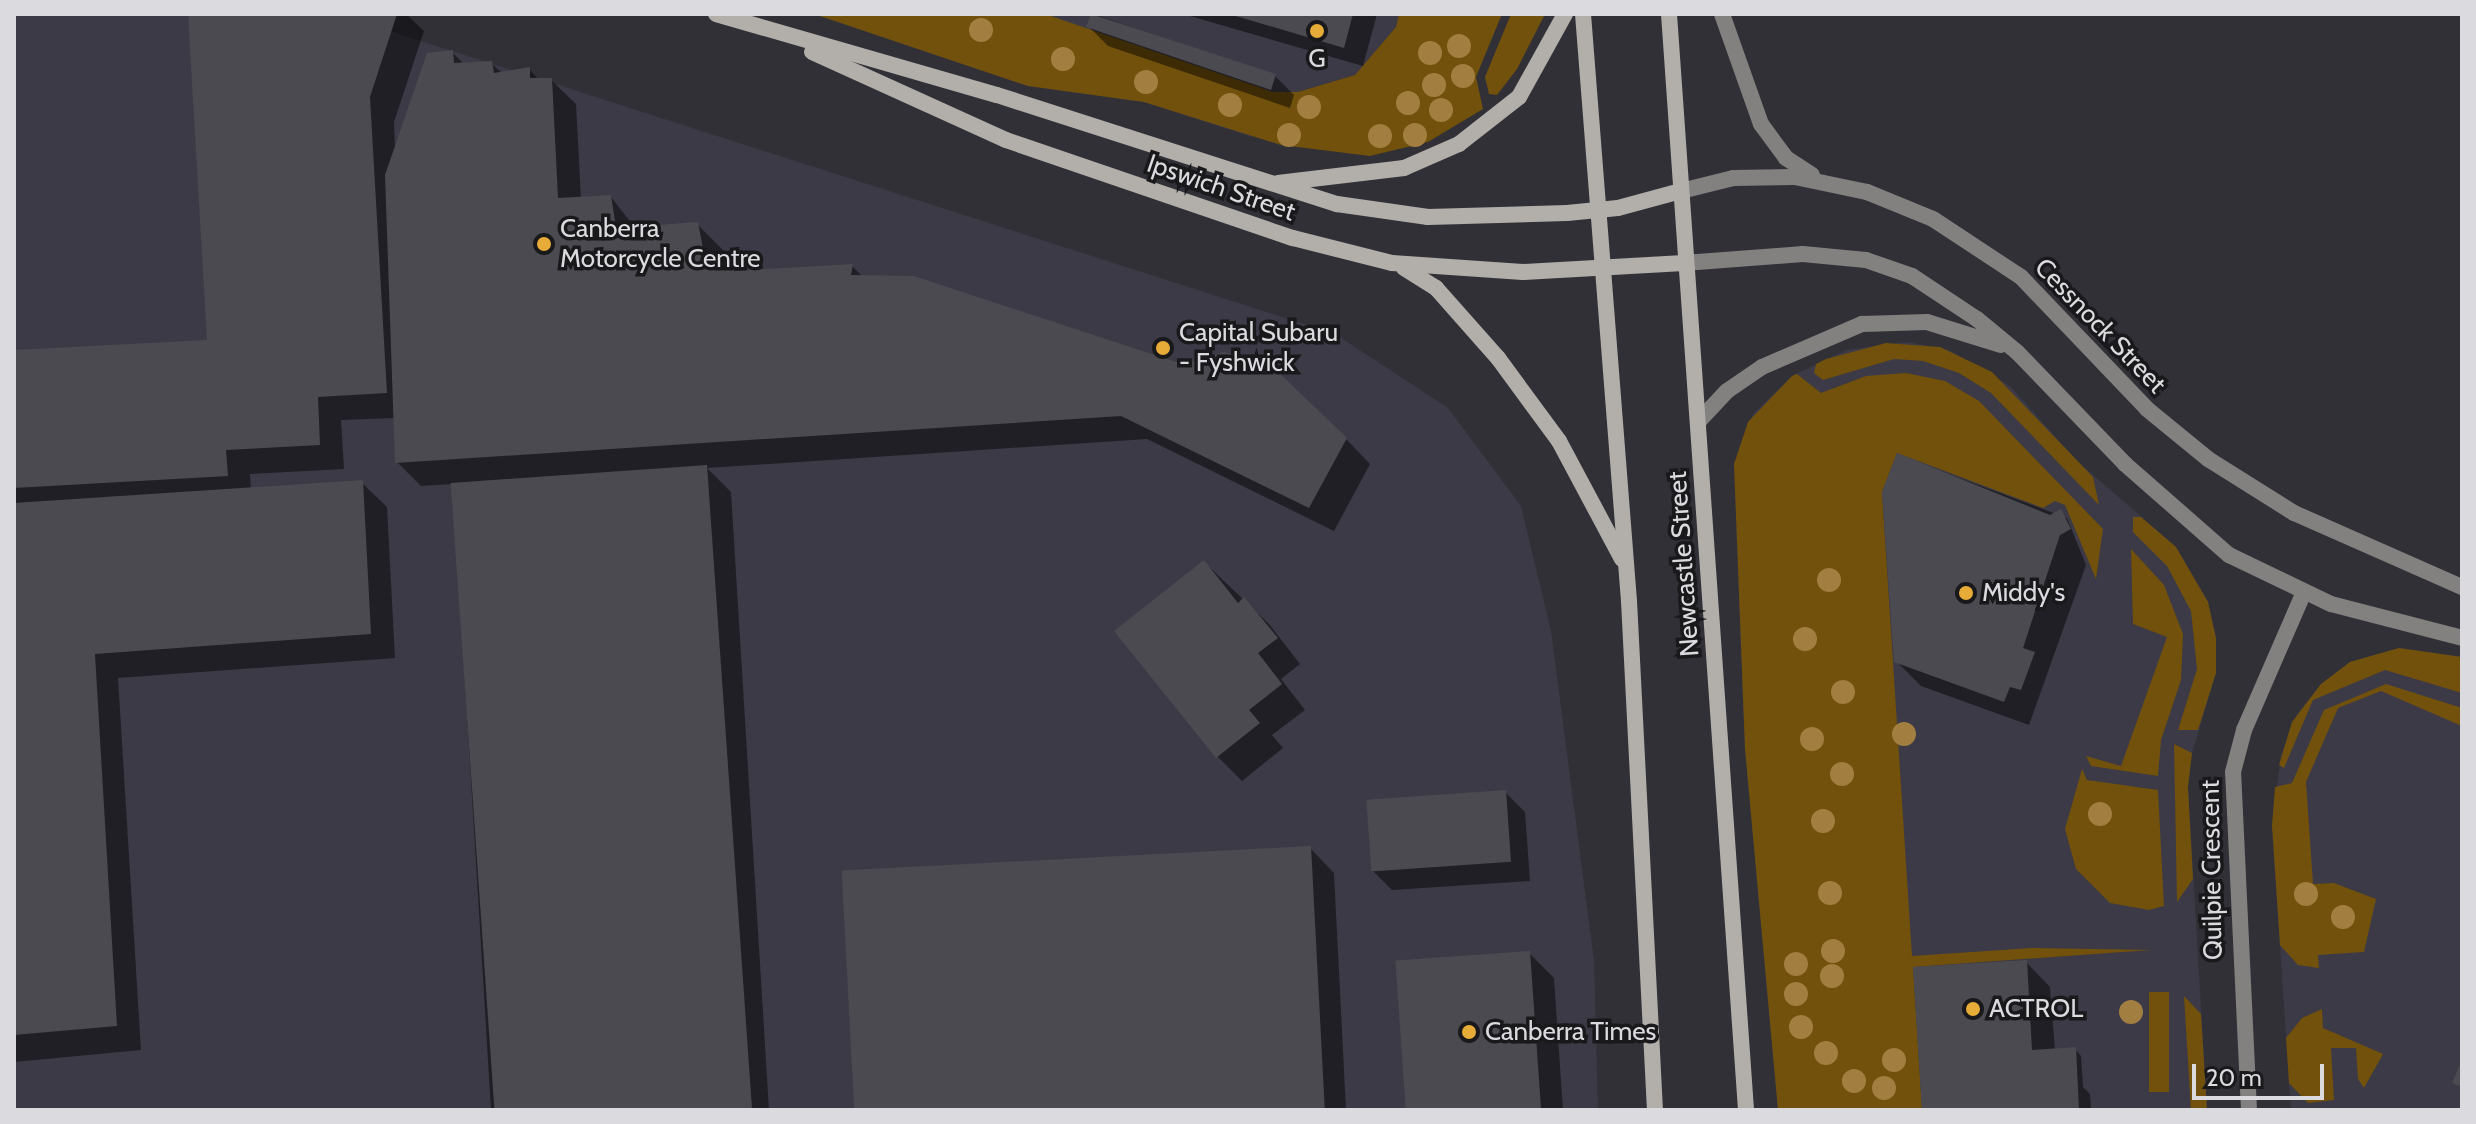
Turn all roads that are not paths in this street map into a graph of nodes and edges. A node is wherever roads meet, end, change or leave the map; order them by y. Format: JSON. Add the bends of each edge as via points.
{"nodes":[{"id":1,"x":716,"y":14,"type":"edge"},
{"id":2,"x":1565,"y":14,"type":"edge"},
{"id":3,"x":1583,"y":14,"type":"edge"},
{"id":4,"x":1669,"y":14,"type":"edge"},
{"id":5,"x":1722,"y":14,"type":"edge"},
{"id":6,"x":770,"y":32,"type":"junction"},
{"id":7,"x":1273,"y":184,"type":"junction"},
{"id":8,"x":1839,"y":184,"type":"junction"},
{"id":9,"x":1681,"y":191,"type":"junction"},
{"id":10,"x":1597,"y":211,"type":"junction"},
{"id":11,"x":1392,"y":263,"type":"junction"},
{"id":12,"x":1684,"y":263,"type":"junction"},
{"id":13,"x":1602,"y":270,"type":"junction"},
{"id":14,"x":2017,"y":352,"type":"junction"},
{"id":15,"x":1698,"y":422,"type":"junction"},
{"id":16,"x":1627,"y":568,"type":"junction"},
{"id":17,"x":2462,"y":587,"type":"edge"},
{"id":18,"x":2303,"y":594,"type":"junction"},
{"id":19,"x":2462,"y":638,"type":"edge"},
{"id":20,"x":1655,"y":1110,"type":"edge"},
{"id":21,"x":1746,"y":1110,"type":"edge"},
{"id":22,"x":2249,"y":1110,"type":"edge"}],
"edges":[{"from":1,"to":6,"type":"main road","name":"Ipswich Street"},
{"from":2,"to":7,"type":"main road","via":[[1519,97],[1459,144],[1404,168]]},
{"from":3,"to":10,"type":"main road"},
{"from":4,"to":9,"type":"main road","name":"Newcastle Street"},
{"from":5,"to":8,"type":"street","via":[[1768,136],[1799,168]]},
{"from":6,"to":7,"type":"main road","name":"Ipswich Street","via":[[997,95]]},
{"from":6,"to":11,"type":"main road","name":"Ipswich Street","via":[[1006,140],[1293,238]]},
{"from":7,"to":10,"type":"main road","name":"Ipswich Street","via":[[1337,204],[1428,217]]},
{"from":8,"to":9,"type":"street","name":"Cessnock Street","via":[[1757,175]]},
{"from":8,"to":17,"type":"street","name":"Cessnock Street","via":[[1933,219],[2021,277],[2147,409],[2254,490]]},
{"from":9,"to":10,"type":"main road","name":"Ipswich Street"},
{"from":9,"to":12,"type":"main road","name":"Newcastle Street"},
{"from":10,"to":13,"type":"main road"},
{"from":11,"to":13,"type":"main road","name":"Ipswich Street","via":[[1523,272]]},
{"from":11,"to":16,"type":"main road","via":[[1436,288],[1498,358],[1559,441]]},
{"from":12,"to":13,"type":"main road","name":"Ipswich Street"},
{"from":12,"to":14,"type":"street","via":[[1772,253],[1839,256],[1891,267],[1955,302]]},
{"from":12,"to":15,"type":"main road","name":"Newcastle Street"},
{"from":13,"to":16,"type":"main road"},
{"from":14,"to":15,"type":"street","via":[[1927,322],[1862,324],[1762,367],[1727,391]]},
{"from":14,"to":18,"type":"street","via":[[2125,464],[2212,542],[2247,567]]},
{"from":15,"to":21,"type":"main road","name":"Newcastle Street"},
{"from":16,"to":20,"type":"main road"},
{"from":18,"to":19,"type":"street"},
{"from":18,"to":22,"type":"street","name":"Quilpie Crescent","via":[[2244,730],[2233,772]]}]}
